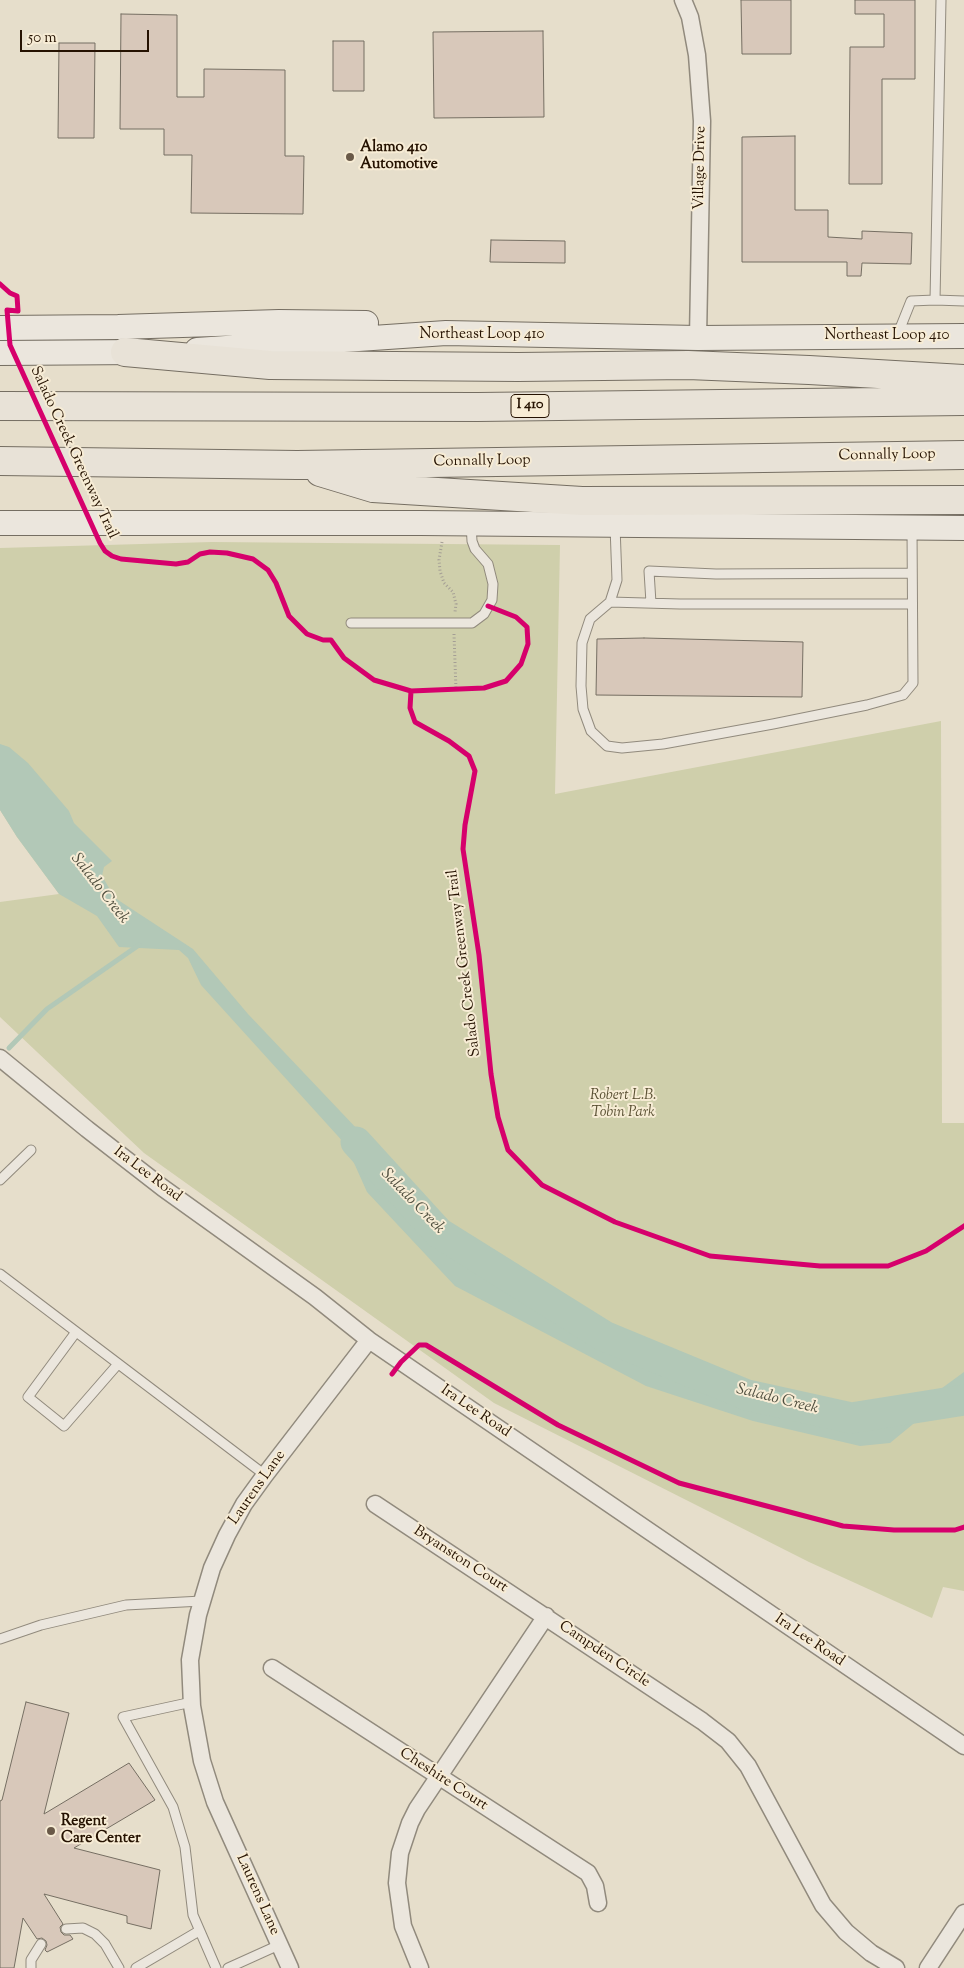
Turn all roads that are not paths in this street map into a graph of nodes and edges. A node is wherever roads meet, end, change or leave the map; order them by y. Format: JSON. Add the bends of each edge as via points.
{"nodes":[{"id":1,"x":683,"y":0,"type":"edge"},
{"id":2,"x":941,"y":0,"type":"edge"},
{"id":3,"x":935,"y":300,"type":"junction"},
{"id":4,"x":964,"y":301,"type":"edge"},
{"id":5,"x":0,"y":328,"type":"edge"},
{"id":6,"x":498,"y":335,"type":"junction"},
{"id":7,"x":897,"y":336,"type":"junction"},
{"id":8,"x":964,"y":336,"type":"edge"},
{"id":9,"x":698,"y":338,"type":"junction"},
{"id":10,"x":125,"y":352,"type":"junction"},
{"id":11,"x":0,"y":353,"type":"edge"},
{"id":12,"x":964,"y":379,"type":"edge"},
{"id":13,"x":964,"y":401,"type":"edge"},
{"id":14,"x":0,"y":406,"type":"edge"},
{"id":15,"x":964,"y":455,"type":"edge"},
{"id":16,"x":0,"y":461,"type":"edge"},
{"id":17,"x":297,"y":465,"type":"junction"},
{"id":18,"x":964,"y":501,"type":"edge"},
{"id":19,"x":0,"y":523,"type":"edge"},
{"id":20,"x":470,"y":524,"type":"junction"},
{"id":21,"x":615,"y":525,"type":"junction"},
{"id":22,"x":912,"y":528,"type":"junction"},
{"id":23,"x":964,"y":528,"type":"edge"},
{"id":24,"x":912,"y":573,"type":"junction"},
{"id":25,"x":610,"y":602,"type":"junction"},
{"id":26,"x":651,"y":603,"type":"junction"},
{"id":27,"x":912,"y":604,"type":"junction"},
{"id":28,"x":351,"y":623,"type":"dead end"},
{"id":29,"x":0,"y":1058,"type":"edge"},
{"id":30,"x":31,"y":1150,"type":"dead end"},
{"id":31,"x":0,"y":1180,"type":"edge"},
{"id":32,"x":0,"y":1274,"type":"edge"},
{"id":33,"x":76,"y":1332,"type":"junction"},
{"id":34,"x":369,"y":1340,"type":"junction"},
{"id":35,"x":118,"y":1364,"type":"junction"},
{"id":36,"x":265,"y":1475,"type":"junction"},
{"id":37,"x":374,"y":1504,"type":"dead end"},
{"id":38,"x":202,"y":1601,"type":"junction"},
{"id":39,"x":546,"y":1616,"type":"junction"},
{"id":40,"x":0,"y":1639,"type":"edge"},
{"id":41,"x":272,"y":1668,"type":"dead end"},
{"id":42,"x":192,"y":1702,"type":"junction"},
{"id":43,"x":964,"y":1746,"type":"edge"},
{"id":44,"x":438,"y":1777,"type":"junction"},
{"id":45,"x":598,"y":1903,"type":"dead end"},
{"id":46,"x":964,"y":1913,"type":"edge"},
{"id":47,"x":66,"y":1929,"type":"dead end"},
{"id":48,"x":199,"y":1931,"type":"junction"},
{"id":49,"x":41,"y":1944,"type":"dead end"},
{"id":50,"x":279,"y":1945,"type":"junction"},
{"id":51,"x":31,"y":1968,"type":"edge"},
{"id":52,"x":119,"y":1968,"type":"edge"},
{"id":53,"x":136,"y":1968,"type":"edge"},
{"id":54,"x":216,"y":1968,"type":"edge"},
{"id":55,"x":228,"y":1968,"type":"edge"},
{"id":56,"x":290,"y":1968,"type":"edge"},
{"id":57,"x":420,"y":1968,"type":"edge"},
{"id":58,"x":896,"y":1968,"type":"edge"},
{"id":59,"x":928,"y":1968,"type":"edge"}],
"edges":[{"from":1,"to":9,"type":"street","name":"Village Drive","via":[[690,17],[697,55],[701,112]]},
{"from":2,"to":3,"type":"lane"},
{"from":3,"to":4,"type":"lane"},
{"from":3,"to":7,"type":"lane","via":[[911,301]]},
{"from":5,"to":6,"type":"main road","via":[[288,322],[370,324]]},
{"from":6,"to":9,"type":"main road","name":"Northeast Loop 410"},
{"from":6,"to":10,"type":"main road","name":"Northeast Loop 410","via":[[446,333]]},
{"from":7,"to":8,"type":"main road","name":"Northeast Loop 410"},
{"from":7,"to":9,"type":"main road","name":"Northeast Loop 410"},
{"from":10,"to":11,"type":"main road","name":"Northeast Loop 410"},
{"from":10,"to":12,"type":"highway","via":[[270,365],[688,365]]},
{"from":13,"to":14,"type":"highway","number":"I 410","via":[[478,407]]},
{"from":15,"to":17,"type":"highway","name":"Connally Loop"},
{"from":16,"to":17,"type":"highway","name":"Connally Loop"},
{"from":17,"to":18,"type":"highway","via":[[373,488],[468,496],[582,502]]},
{"from":19,"to":20,"type":"main road"},
{"from":20,"to":21,"type":"main road"},
{"from":20,"to":28,"type":"lane","via":[[475,549],[488,564],[493,584],[492,600],[484,614],[472,623]]},
{"from":21,"to":22,"type":"main road"},
{"from":21,"to":25,"type":"lane","via":[[617,580]]},
{"from":22,"to":23,"type":"main road"},
{"from":22,"to":24,"type":"lane"},
{"from":24,"to":26,"type":"lane","via":[[649,571]]},
{"from":24,"to":27,"type":"lane"},
{"from":25,"to":26,"type":"lane"},
{"from":25,"to":27,"type":"lane","via":[[590,619],[582,643],[581,686],[590,731],[607,746],[622,748],[773,724],[867,705],[903,694],[913,683]]},
{"from":26,"to":27,"type":"lane"},
{"from":29,"to":34,"type":"street","name":"Ira Lee Road","via":[[163,1188],[315,1297]]},
{"from":30,"to":31,"type":"lane"},
{"from":32,"to":33,"type":"lane"},
{"from":33,"to":35,"type":"lane"},
{"from":33,"to":35,"type":"lane","via":[[28,1397],[64,1426]]},
{"from":34,"to":36,"type":"street","name":"Laurens Lane"},
{"from":34,"to":43,"type":"street","name":"Ira Lee Road"},
{"from":35,"to":36,"type":"lane"},
{"from":36,"to":38,"type":"street","name":"Laurens Lane","via":[[227,1535]]},
{"from":37,"to":39,"type":"street","name":"Bryanston Court"},
{"from":38,"to":40,"type":"lane","via":[[126,1605],[40,1625]]},
{"from":38,"to":42,"type":"street","name":"Laurens Lane","via":[[190,1660]]},
{"from":39,"to":44,"type":"street","name":"Campden Circle"},
{"from":39,"to":58,"type":"street","name":"Campden Circle","via":[[728,1741],[748,1766],[823,1905],[846,1932]]},
{"from":41,"to":44,"type":"street","name":"Cheshire Court"},
{"from":42,"to":48,"type":"lane","via":[[123,1717],[173,1807],[185,1848],[193,1915]]},
{"from":42,"to":50,"type":"street","name":"Laurens Lane","via":[[202,1761],[215,1802]]},
{"from":44,"to":45,"type":"street","name":"Cheshire Court","via":[[588,1873],[595,1886]]},
{"from":44,"to":57,"type":"street","name":"Campden Circle","via":[[410,1823],[398,1868],[403,1926]]},
{"from":46,"to":59,"type":"street"},
{"from":47,"to":52,"type":"lane","via":[[83,1928],[95,1934]]},
{"from":48,"to":53,"type":"lane"},
{"from":48,"to":54,"type":"lane"},
{"from":49,"to":51,"type":"lane","via":[[31,1960]]},
{"from":50,"to":55,"type":"lane"},
{"from":50,"to":56,"type":"street","name":"Laurens Lane"}]}
